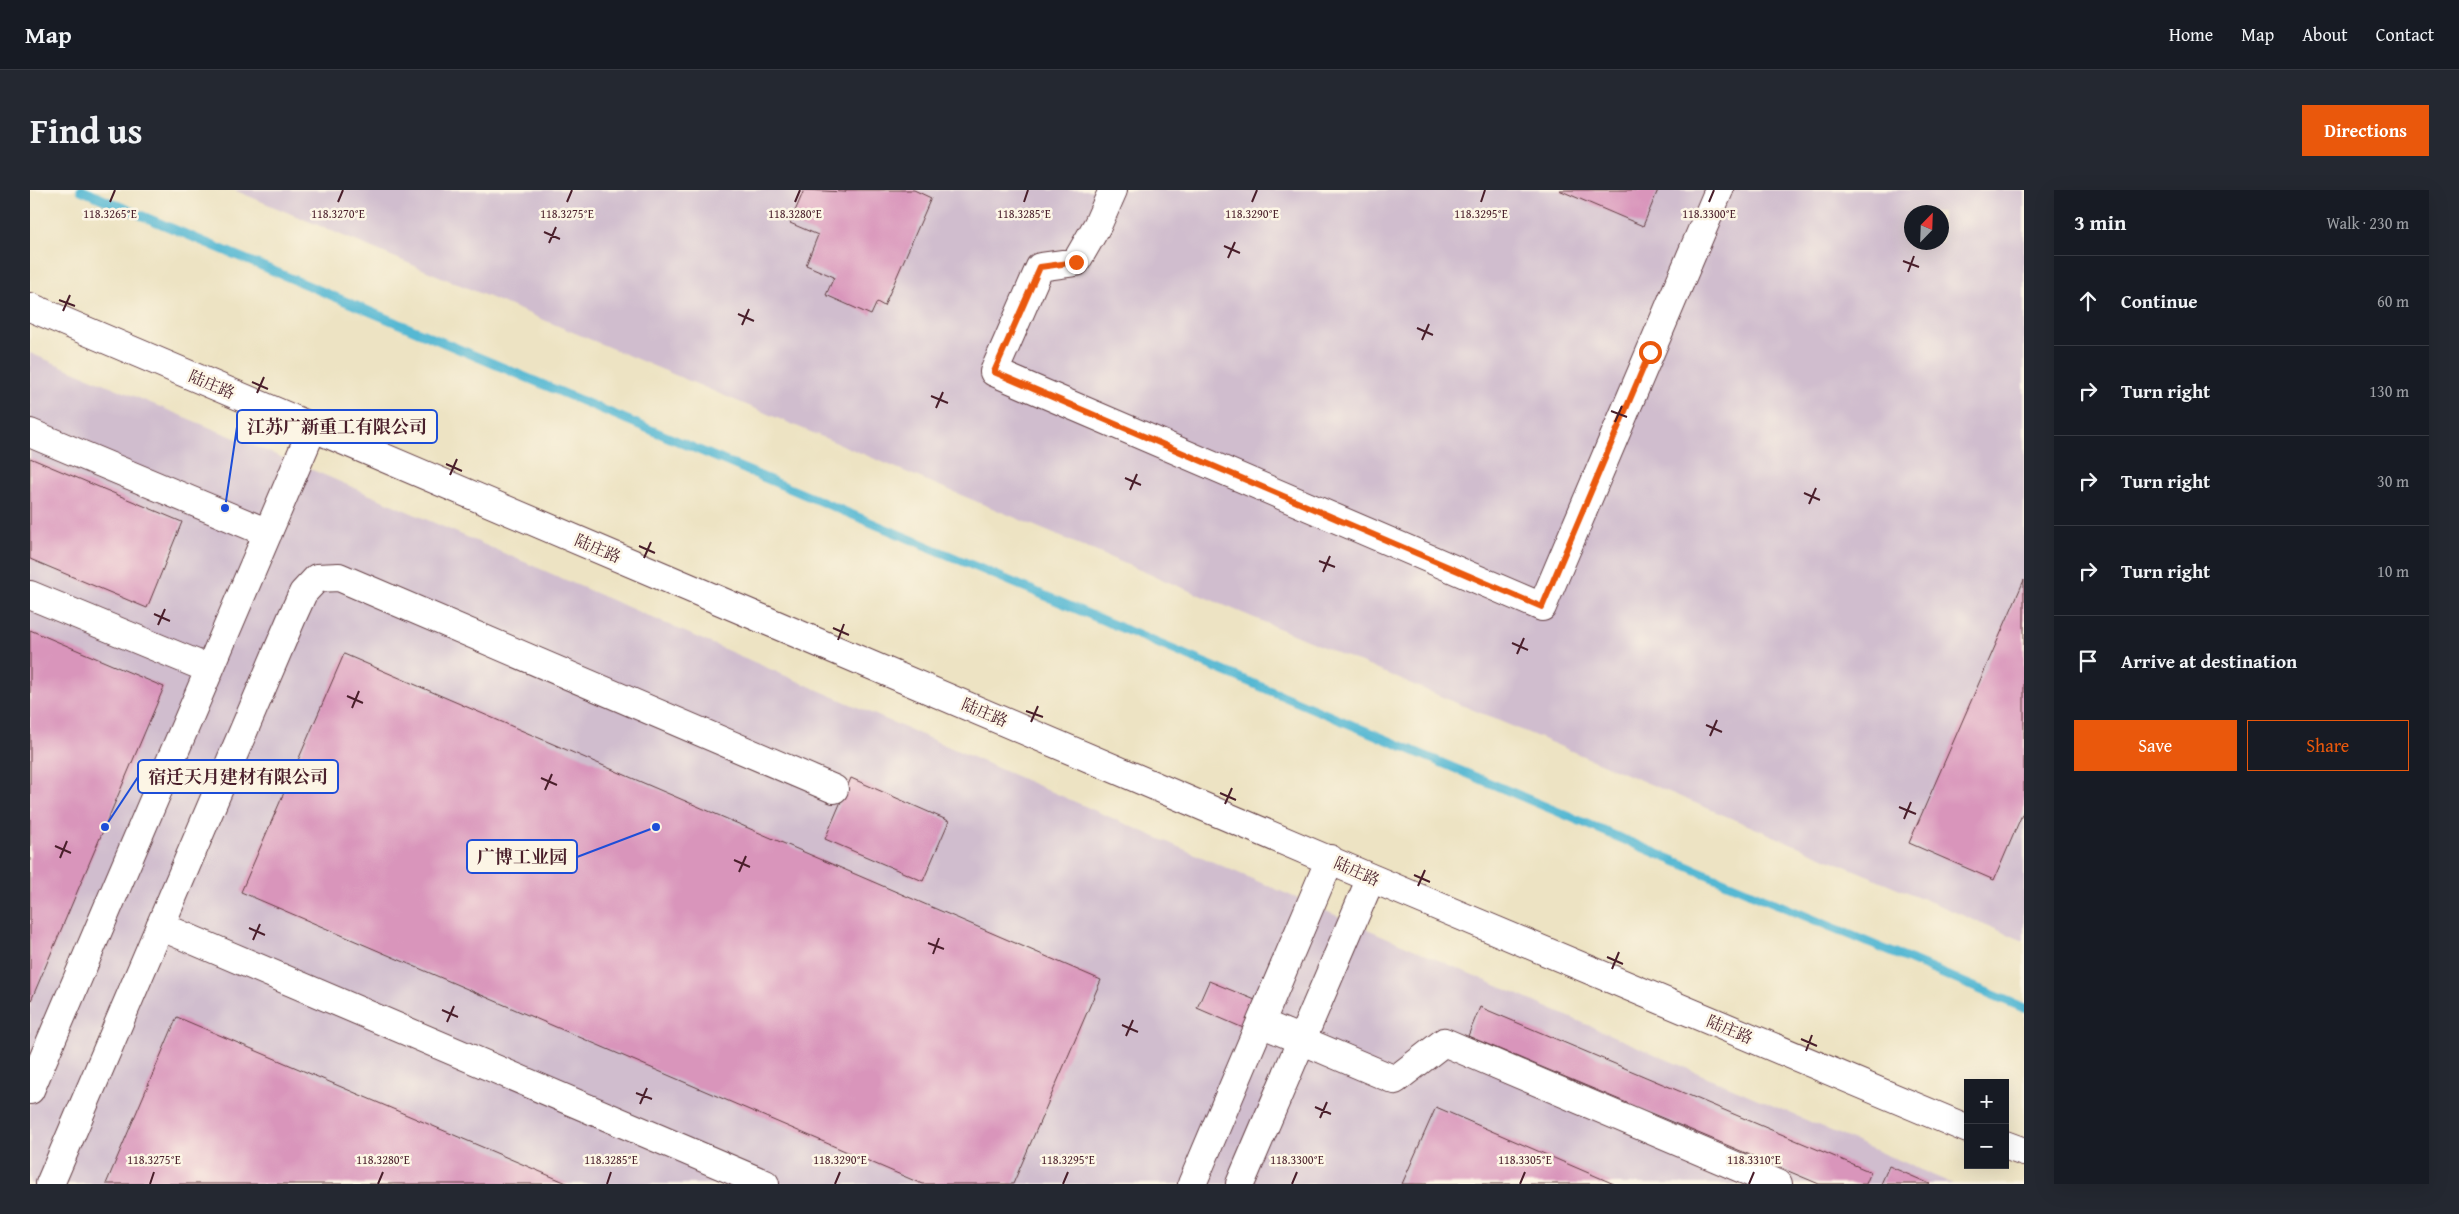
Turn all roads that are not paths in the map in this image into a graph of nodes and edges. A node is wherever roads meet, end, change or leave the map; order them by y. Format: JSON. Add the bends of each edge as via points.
{"nodes":[{"id":1,"x":1113,"y":190,"type":"edge"},
{"id":2,"x":1719,"y":190,"type":"edge"},
{"id":3,"x":30,"y":307,"type":"edge"},
{"id":4,"x":313,"y":427,"type":"junction"},
{"id":5,"x":30,"y":433,"type":"edge"},
{"id":6,"x":268,"y":533,"type":"junction"},
{"id":7,"x":30,"y":596,"type":"edge"},
{"id":8,"x":210,"y":669,"type":"junction"},
{"id":9,"x":834,"y":789,"type":"dead end"},
{"id":10,"x":1330,"y":859,"type":"junction"},
{"id":11,"x":1371,"y":878,"type":"junction"},
{"id":12,"x":160,"y":926,"type":"junction"},
{"id":13,"x":1261,"y":1023,"type":"junction"},
{"id":14,"x":1301,"y":1040,"type":"junction"},
{"id":15,"x":30,"y":1090,"type":"edge"},
{"id":16,"x":1964,"y":1127,"type":"edge"},
{"id":17,"x":2009,"y":1146,"type":"edge"},
{"id":18,"x":2024,"y":1152,"type":"edge"},
{"id":19,"x":50,"y":1184,"type":"edge"},
{"id":20,"x":765,"y":1184,"type":"edge"},
{"id":21,"x":1192,"y":1184,"type":"edge"},
{"id":22,"x":1240,"y":1184,"type":"edge"},
{"id":23,"x":1778,"y":1184,"type":"edge"}],
"edges":[{"from":1,"to":2,"type":"street","via":[[1076,262],[1040,267],[994,372],[1542,607]]},
{"from":3,"to":4,"type":"street","name":"陆庄路"},
{"from":4,"to":6,"type":"street"},
{"from":4,"to":10,"type":"street","name":"陆庄路"},
{"from":5,"to":6,"type":"street"},
{"from":6,"to":8,"type":"street"},
{"from":7,"to":8,"type":"street"},
{"from":8,"to":15,"type":"street"},
{"from":9,"to":12,"type":"street","via":[[338,577],[317,578],[303,594]]},
{"from":10,"to":11,"type":"street","name":"陆庄路"},
{"from":10,"to":13,"type":"street"},
{"from":11,"to":14,"type":"street"},
{"from":11,"to":16,"type":"street","name":"陆庄路"},
{"from":12,"to":19,"type":"street"},
{"from":12,"to":20,"type":"street"},
{"from":13,"to":14,"type":"street"},
{"from":13,"to":21,"type":"street"},
{"from":14,"to":22,"type":"street"},
{"from":14,"to":23,"type":"street","via":[[1395,1080],[1444,1042]]},
{"from":17,"to":18,"type":"street"}]}
